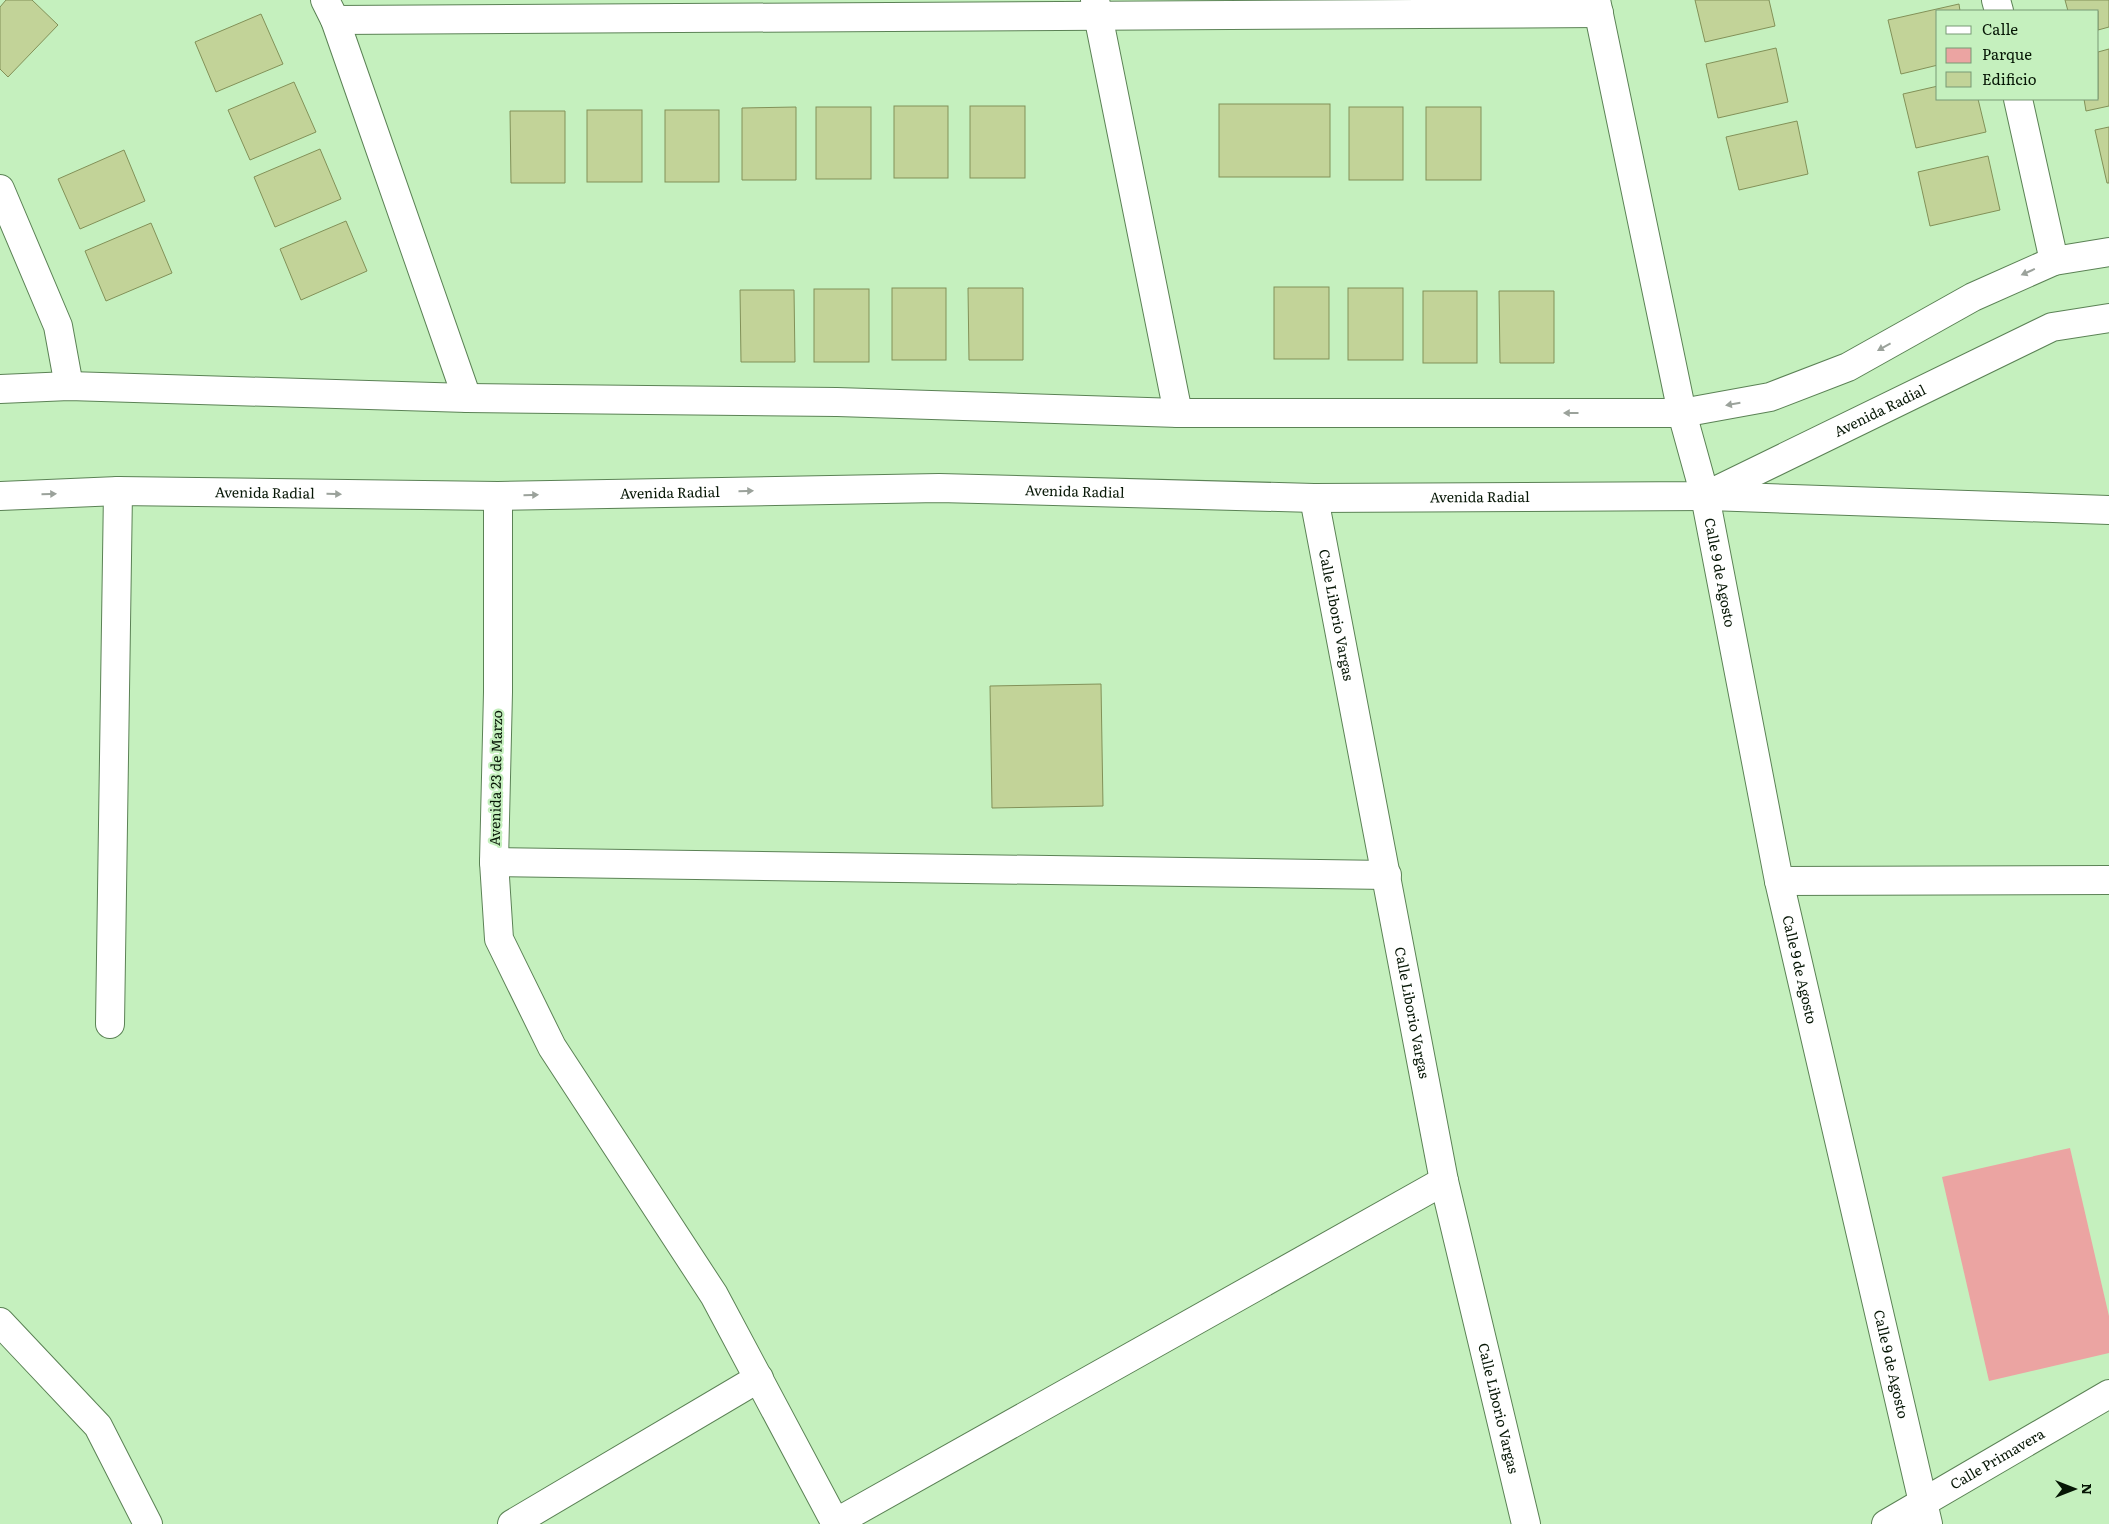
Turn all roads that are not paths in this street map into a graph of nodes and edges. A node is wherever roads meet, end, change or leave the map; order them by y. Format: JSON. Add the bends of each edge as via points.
{"nodes":[{"id":1,"x":1598,"y":6,"type":"edge"},
{"id":2,"x":1096,"y":7,"type":"edge"},
{"id":3,"x":330,"y":10,"type":"edge"},
{"id":4,"x":2018,"y":100,"type":"edge"},
{"id":5,"x":0,"y":188,"type":"edge"},
{"id":6,"x":2109,"y":252,"type":"edge"},
{"id":7,"x":2054,"y":261,"type":"junction"},
{"id":8,"x":2109,"y":318,"type":"edge"},
{"id":9,"x":69,"y":386,"type":"junction"},
{"id":10,"x":0,"y":389,"type":"edge"},
{"id":11,"x":468,"y":398,"type":"junction"},
{"id":12,"x":1178,"y":413,"type":"junction"},
{"id":13,"x":1682,"y":413,"type":"junction"},
{"id":14,"x":118,"y":491,"type":"junction"},
{"id":15,"x":0,"y":496,"type":"edge"},
{"id":16,"x":498,"y":496,"type":"junction"},
{"id":17,"x":1705,"y":496,"type":"junction"},
{"id":18,"x":1314,"y":498,"type":"junction"},
{"id":19,"x":2109,"y":510,"type":"edge"},
{"id":20,"x":494,"y":862,"type":"junction"},
{"id":21,"x":1387,"y":875,"type":"junction"},
{"id":22,"x":2109,"y":880,"type":"edge"},
{"id":23,"x":1779,"y":881,"type":"junction"},
{"id":24,"x":110,"y":1024,"type":"dead end"},
{"id":25,"x":1444,"y":1181,"type":"junction"},
{"id":26,"x":0,"y":1322,"type":"edge"},
{"id":27,"x":758,"y":1378,"type":"junction"},
{"id":28,"x":2109,"y":1394,"type":"edge"},
{"id":29,"x":1925,"y":1514,"type":"edge"},
{"id":30,"x":836,"y":1523,"type":"edge"},
{"id":31,"x":148,"y":1524,"type":"edge"},
{"id":32,"x":512,"y":1524,"type":"edge"},
{"id":33,"x":1526,"y":1524,"type":"edge"},
{"id":34,"x":1886,"y":1524,"type":"edge"}],
"edges":[{"from":1,"to":2,"type":"street"},
{"from":1,"to":13,"type":"street","name":"Calle 9 de Agosto"},
{"from":2,"to":3,"type":"street"},
{"from":2,"to":12,"type":"street"},
{"from":3,"to":11,"type":"street"},
{"from":4,"to":7,"type":"street"},
{"from":5,"to":9,"type":"street","via":[[58,326]]},
{"from":6,"to":7,"type":"street"},
{"from":7,"to":13,"type":"street","one_way":true,"via":[[1973,297],[1848,367],[1770,397]]},
{"from":8,"to":17,"type":"street","name":"Avenida Radial","via":[[2052,326]]},
{"from":9,"to":10,"type":"street"},
{"from":9,"to":11,"type":"street"},
{"from":11,"to":12,"type":"street","via":[[837,402]]},
{"from":13,"to":12,"type":"street","one_way":true},
{"from":13,"to":17,"type":"street","name":"Calle 9 de Agosto"},
{"from":15,"to":14,"type":"street","name":"Avenida Radial","one_way":true},
{"from":14,"to":16,"type":"street","name":"Avenida Radial","one_way":true},
{"from":14,"to":24,"type":"street"},
{"from":16,"to":18,"type":"street","name":"Avenida Radial","one_way":true,"via":[[938,488]]},
{"from":16,"to":20,"type":"street","name":"Avenida 23 de Marzo"},
{"from":17,"to":18,"type":"street","name":"Avenida Radial"},
{"from":17,"to":19,"type":"street"},
{"from":17,"to":23,"type":"street","name":"Calle 9 de Agosto"},
{"from":18,"to":21,"type":"street","name":"Calle Liborio Vargas"},
{"from":20,"to":21,"type":"street"},
{"from":20,"to":27,"type":"street","name":"Avenida 23 de Marzo","via":[[499,939],[552,1047],[714,1295]]},
{"from":21,"to":25,"type":"street","name":"Calle Liborio Vargas"},
{"from":22,"to":23,"type":"street"},
{"from":23,"to":29,"type":"street","name":"Calle 9 de Agosto"},
{"from":25,"to":30,"type":"street"},
{"from":25,"to":33,"type":"street","name":"Calle Liborio Vargas"},
{"from":26,"to":31,"type":"street","via":[[98,1426]]},
{"from":27,"to":30,"type":"street","name":"Avenida 23 de Marzo"},
{"from":27,"to":32,"type":"street"},
{"from":28,"to":29,"type":"street","name":"Calle Primavera"},
{"from":29,"to":34,"type":"street","name":"Calle Primavera"}]}
